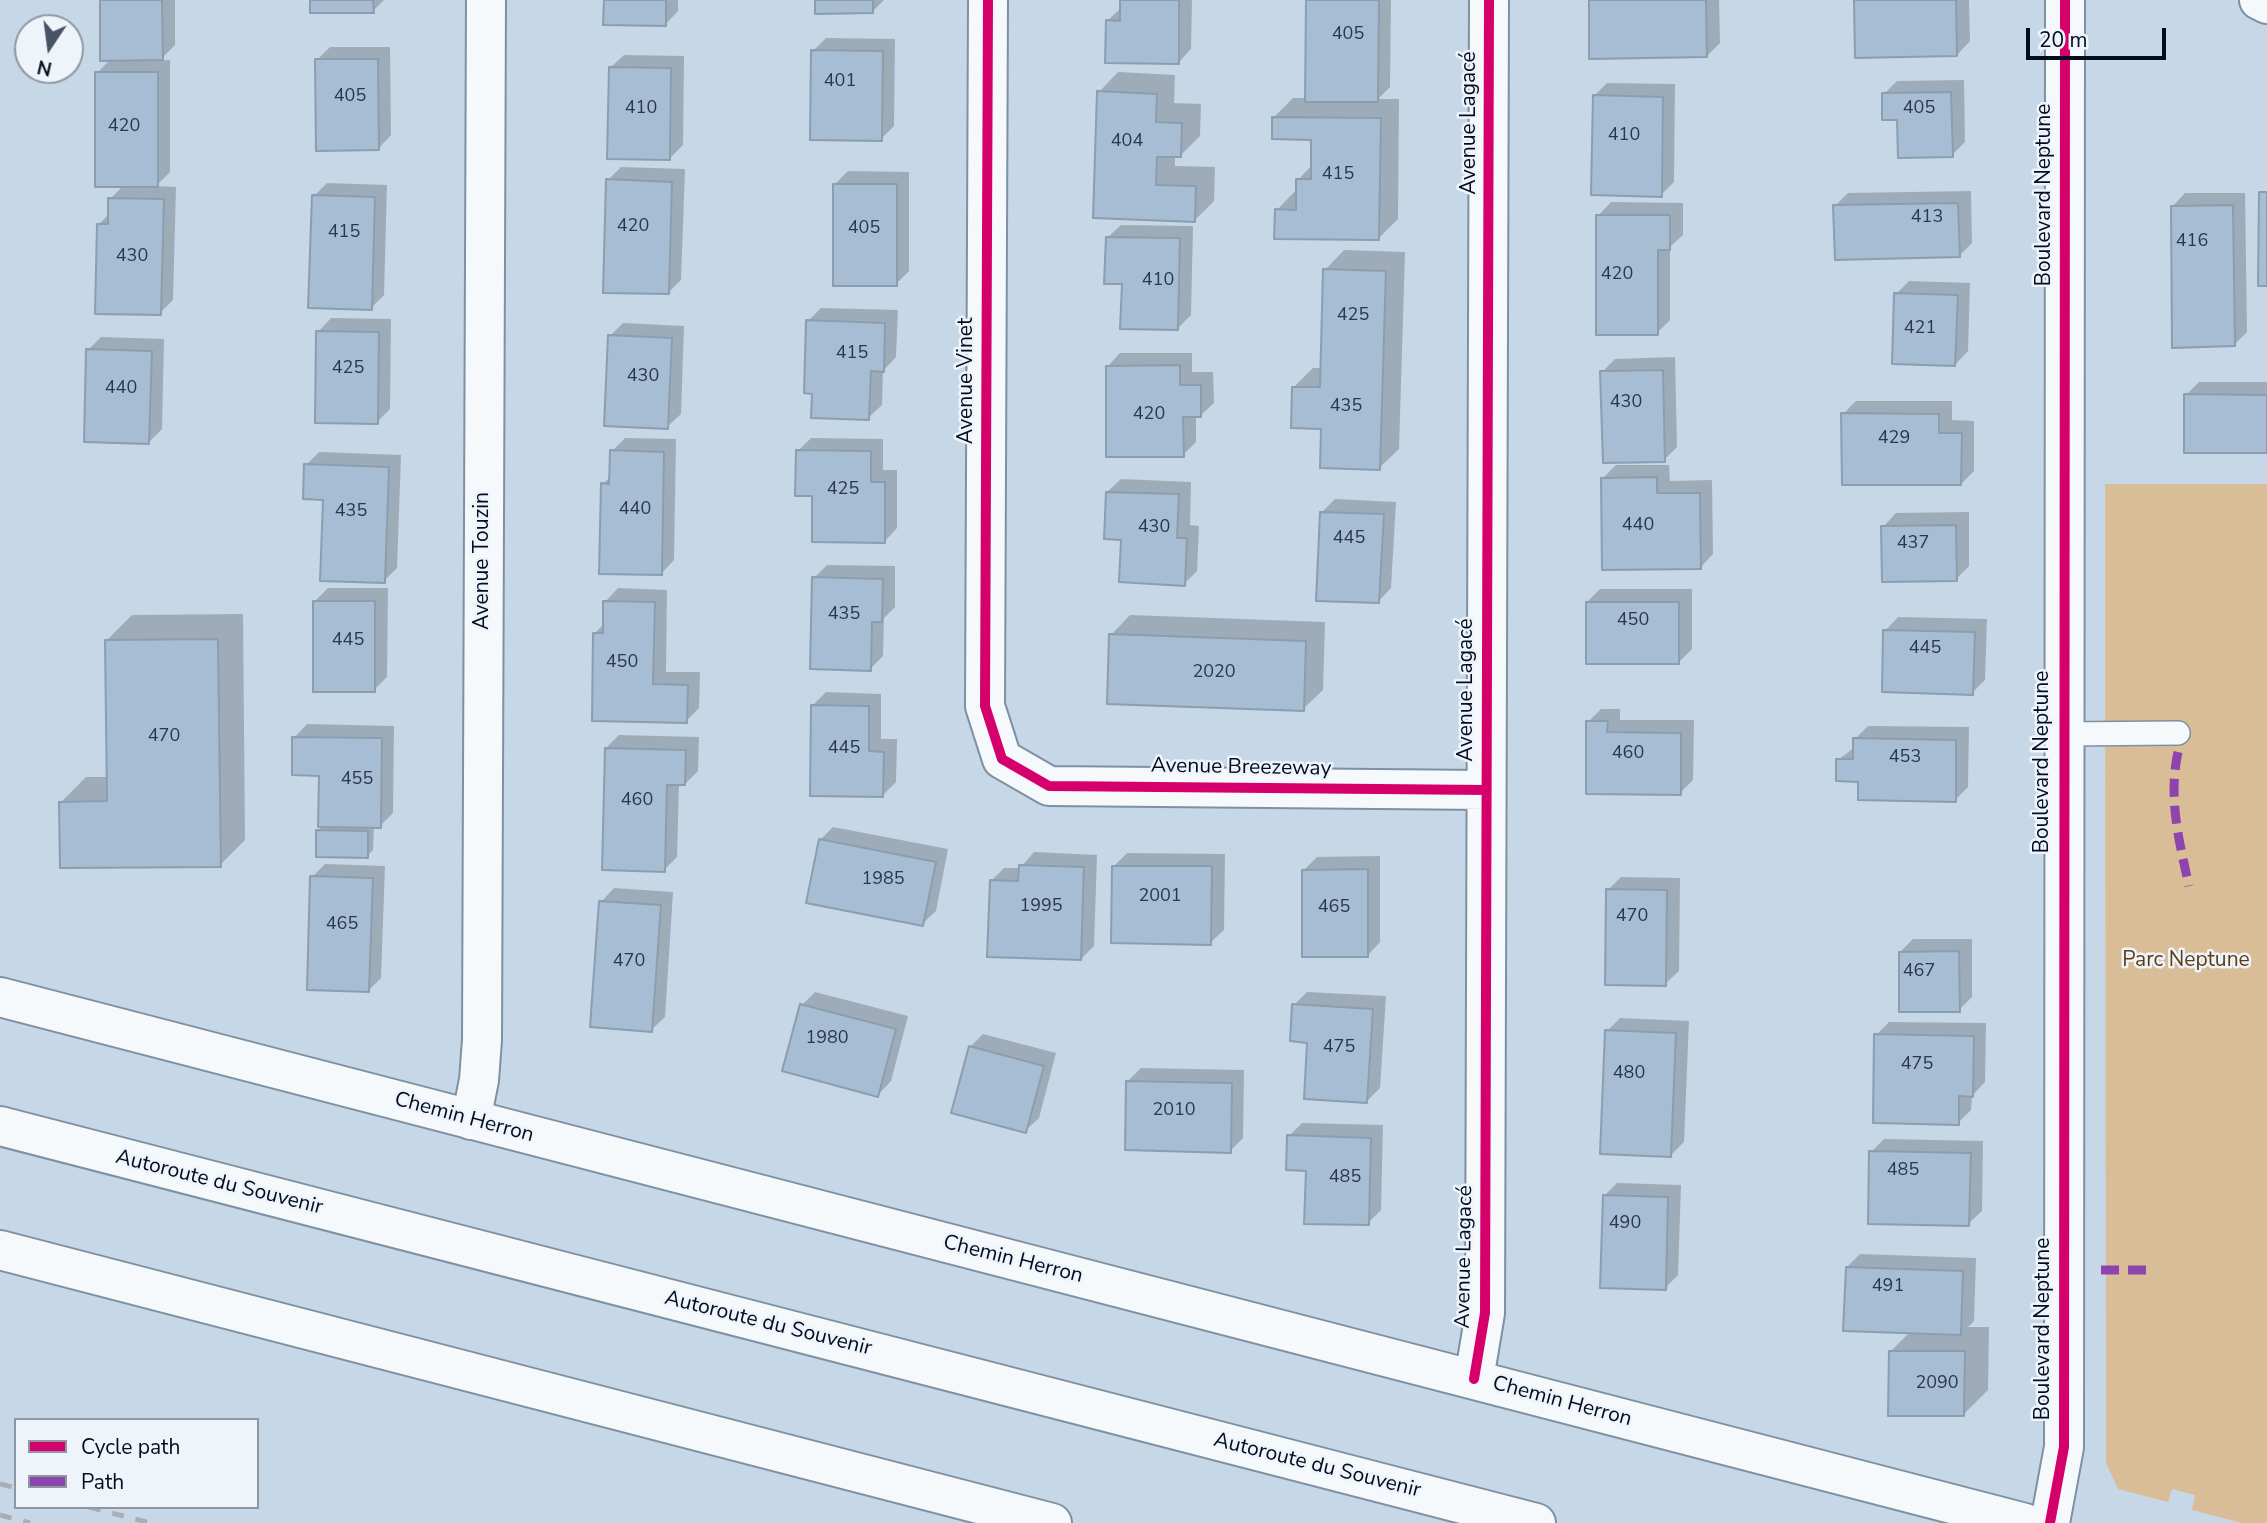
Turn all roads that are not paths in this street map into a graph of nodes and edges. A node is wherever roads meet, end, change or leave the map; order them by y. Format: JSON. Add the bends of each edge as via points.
{"nodes":[{"id":1,"x":486,"y":0,"type":"edge"},
{"id":2,"x":988,"y":0,"type":"edge"},
{"id":3,"x":1489,"y":0,"type":"edge"},
{"id":4,"x":2065,"y":0,"type":"edge"},
{"id":5,"x":2259,"y":0,"type":"edge"},
{"id":6,"x":2267,"y":4,"type":"edge"},
{"id":7,"x":2178,"y":733,"type":"dead end"},
{"id":8,"x":2062,"y":734,"type":"junction"},
{"id":9,"x":1002,"y":759,"type":"joint"},
{"id":10,"x":1486,"y":790,"type":"junction"},
{"id":11,"x":0,"y":998,"type":"edge"},
{"id":12,"x":471,"y":1121,"type":"junction"},
{"id":13,"x":0,"y":1126,"type":"edge"},
{"id":14,"x":0,"y":1250,"type":"edge"},
{"id":15,"x":1474,"y":1379,"type":"junction"},
{"id":16,"x":1052,"y":1523,"type":"edge"},
{"id":17,"x":1536,"y":1523,"type":"edge"},
{"id":18,"x":2025,"y":1523,"type":"edge"},
{"id":19,"x":2050,"y":1523,"type":"edge"}],
"edges":[{"from":1,"to":12,"type":"main road","name":"Avenue Touzin","via":[[482,1040]]},
{"from":2,"to":9,"type":"main road","name":"Avenue Vinet","via":[[985,706]]},
{"from":3,"to":10,"type":"main road","name":"Avenue Lagacé"},
{"from":4,"to":8,"type":"main road","name":"Boulevard Neptune"},
{"from":5,"to":6,"type":"main road"},
{"from":7,"to":8,"type":"lane"},
{"from":8,"to":19,"type":"main road","name":"Boulevard Neptune","via":[[2064,1447]]},
{"from":9,"to":10,"type":"main road","name":"Avenue Breezeway","via":[[1049,786]]},
{"from":10,"to":15,"type":"main road","name":"Avenue Lagacé","via":[[1485,1313]]},
{"from":11,"to":12,"type":"main road","name":"Chemin Herron"},
{"from":12,"to":15,"type":"main road","name":"Chemin Herron"},
{"from":13,"to":17,"type":"main road","name":"Autoroute du Souvenir"},
{"from":14,"to":16,"type":"main road"},
{"from":15,"to":18,"type":"main road","name":"Chemin Herron"}]}
